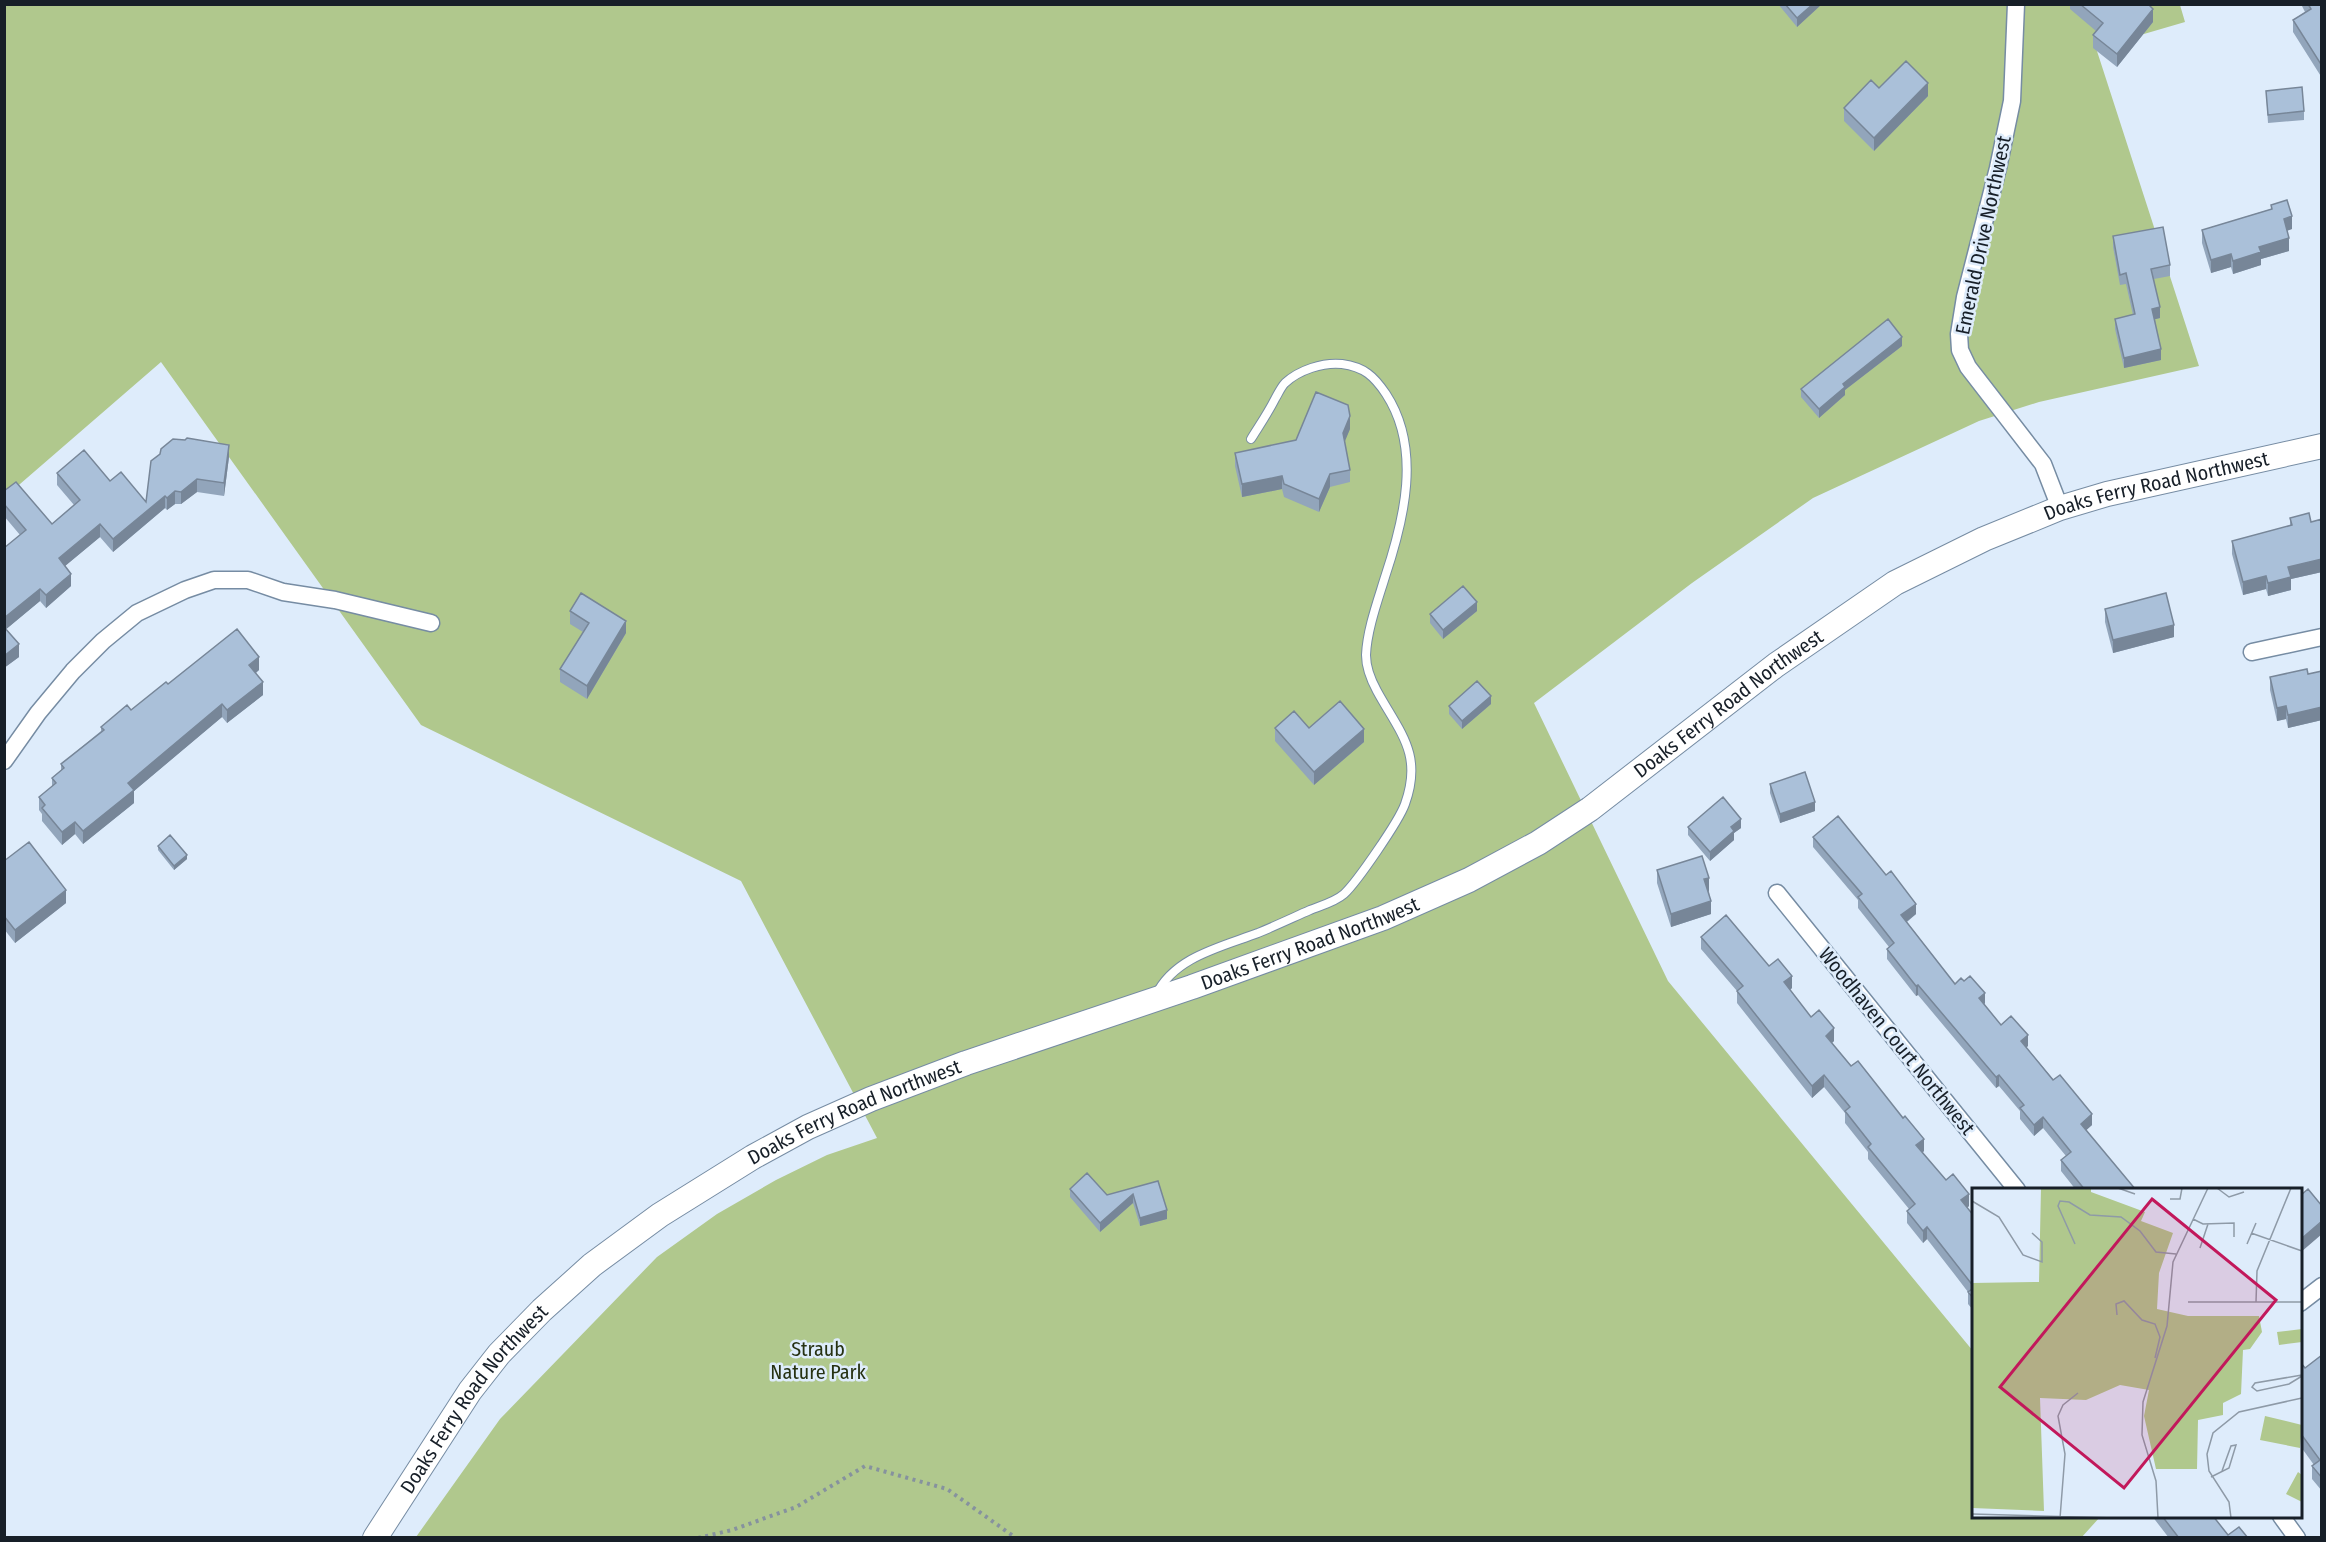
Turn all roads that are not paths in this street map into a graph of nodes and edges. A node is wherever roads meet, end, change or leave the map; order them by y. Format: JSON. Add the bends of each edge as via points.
{"nodes":[{"id":1,"x":2016,"y":4,"type":"edge"},
{"id":2,"x":1251,"y":439,"type":"dead end"},
{"id":3,"x":2322,"y":446,"type":"edge"},
{"id":4,"x":2060,"y":508,"type":"junction"},
{"id":5,"x":430,"y":623,"type":"dead end"},
{"id":6,"x":2322,"y":637,"type":"edge"},
{"id":7,"x":2252,"y":651,"type":"dead end"},
{"id":8,"x":4,"y":761,"type":"edge"},
{"id":9,"x":1777,"y":893,"type":"dead end"},
{"id":10,"x":1153,"y":1000,"type":"junction"},
{"id":11,"x":2015,"y":1188,"type":"edge"},
{"id":12,"x":2322,"y":1286,"type":"edge"},
{"id":13,"x":2302,"y":1302,"type":"edge"},
{"id":14,"x":2282,"y":1518,"type":"edge"},
{"id":15,"x":375,"y":1538,"type":"edge"},
{"id":16,"x":2297,"y":1538,"type":"edge"}],
"edges":[{"from":1,"to":4,"type":"street","name":"Emerald Drive Northwest","via":[[2012,101],[1965,297],[1960,350],[1968,367],[2043,464]]},
{"from":2,"to":10,"type":"lane","via":[[1284,383],[1326,363],[1357,366],[1368,372],[1392,404],[1404,438],[1406,490],[1366,655],[1374,685],[1412,755],[1411,782],[1404,807],[1343,895],[1216,947],[1163,980]]},
{"from":3,"to":4,"type":"main road","name":"Doaks Ferry Road Northwest","via":[[2166,479]]},
{"from":4,"to":10,"type":"main road","name":"Doaks Ferry Road Northwest","via":[[1984,539],[1895,583],[1776,665],[1590,809],[1470,880],[1383,918]]},
{"from":5,"to":8,"type":"street","via":[[283,592],[248,580],[214,580],[137,613],[103,642],[73,671]]},
{"from":6,"to":7,"type":"street"},
{"from":9,"to":11,"type":"street","name":"Woodhaven Court Northwest"},
{"from":10,"to":15,"type":"main road","name":"Doaks Ferry Road Northwest","via":[[966,1063],[808,1127],[660,1215],[592,1265],[499,1354],[430,1450]]},
{"from":12,"to":13,"type":"street"},
{"from":14,"to":16,"type":"street"}]}
